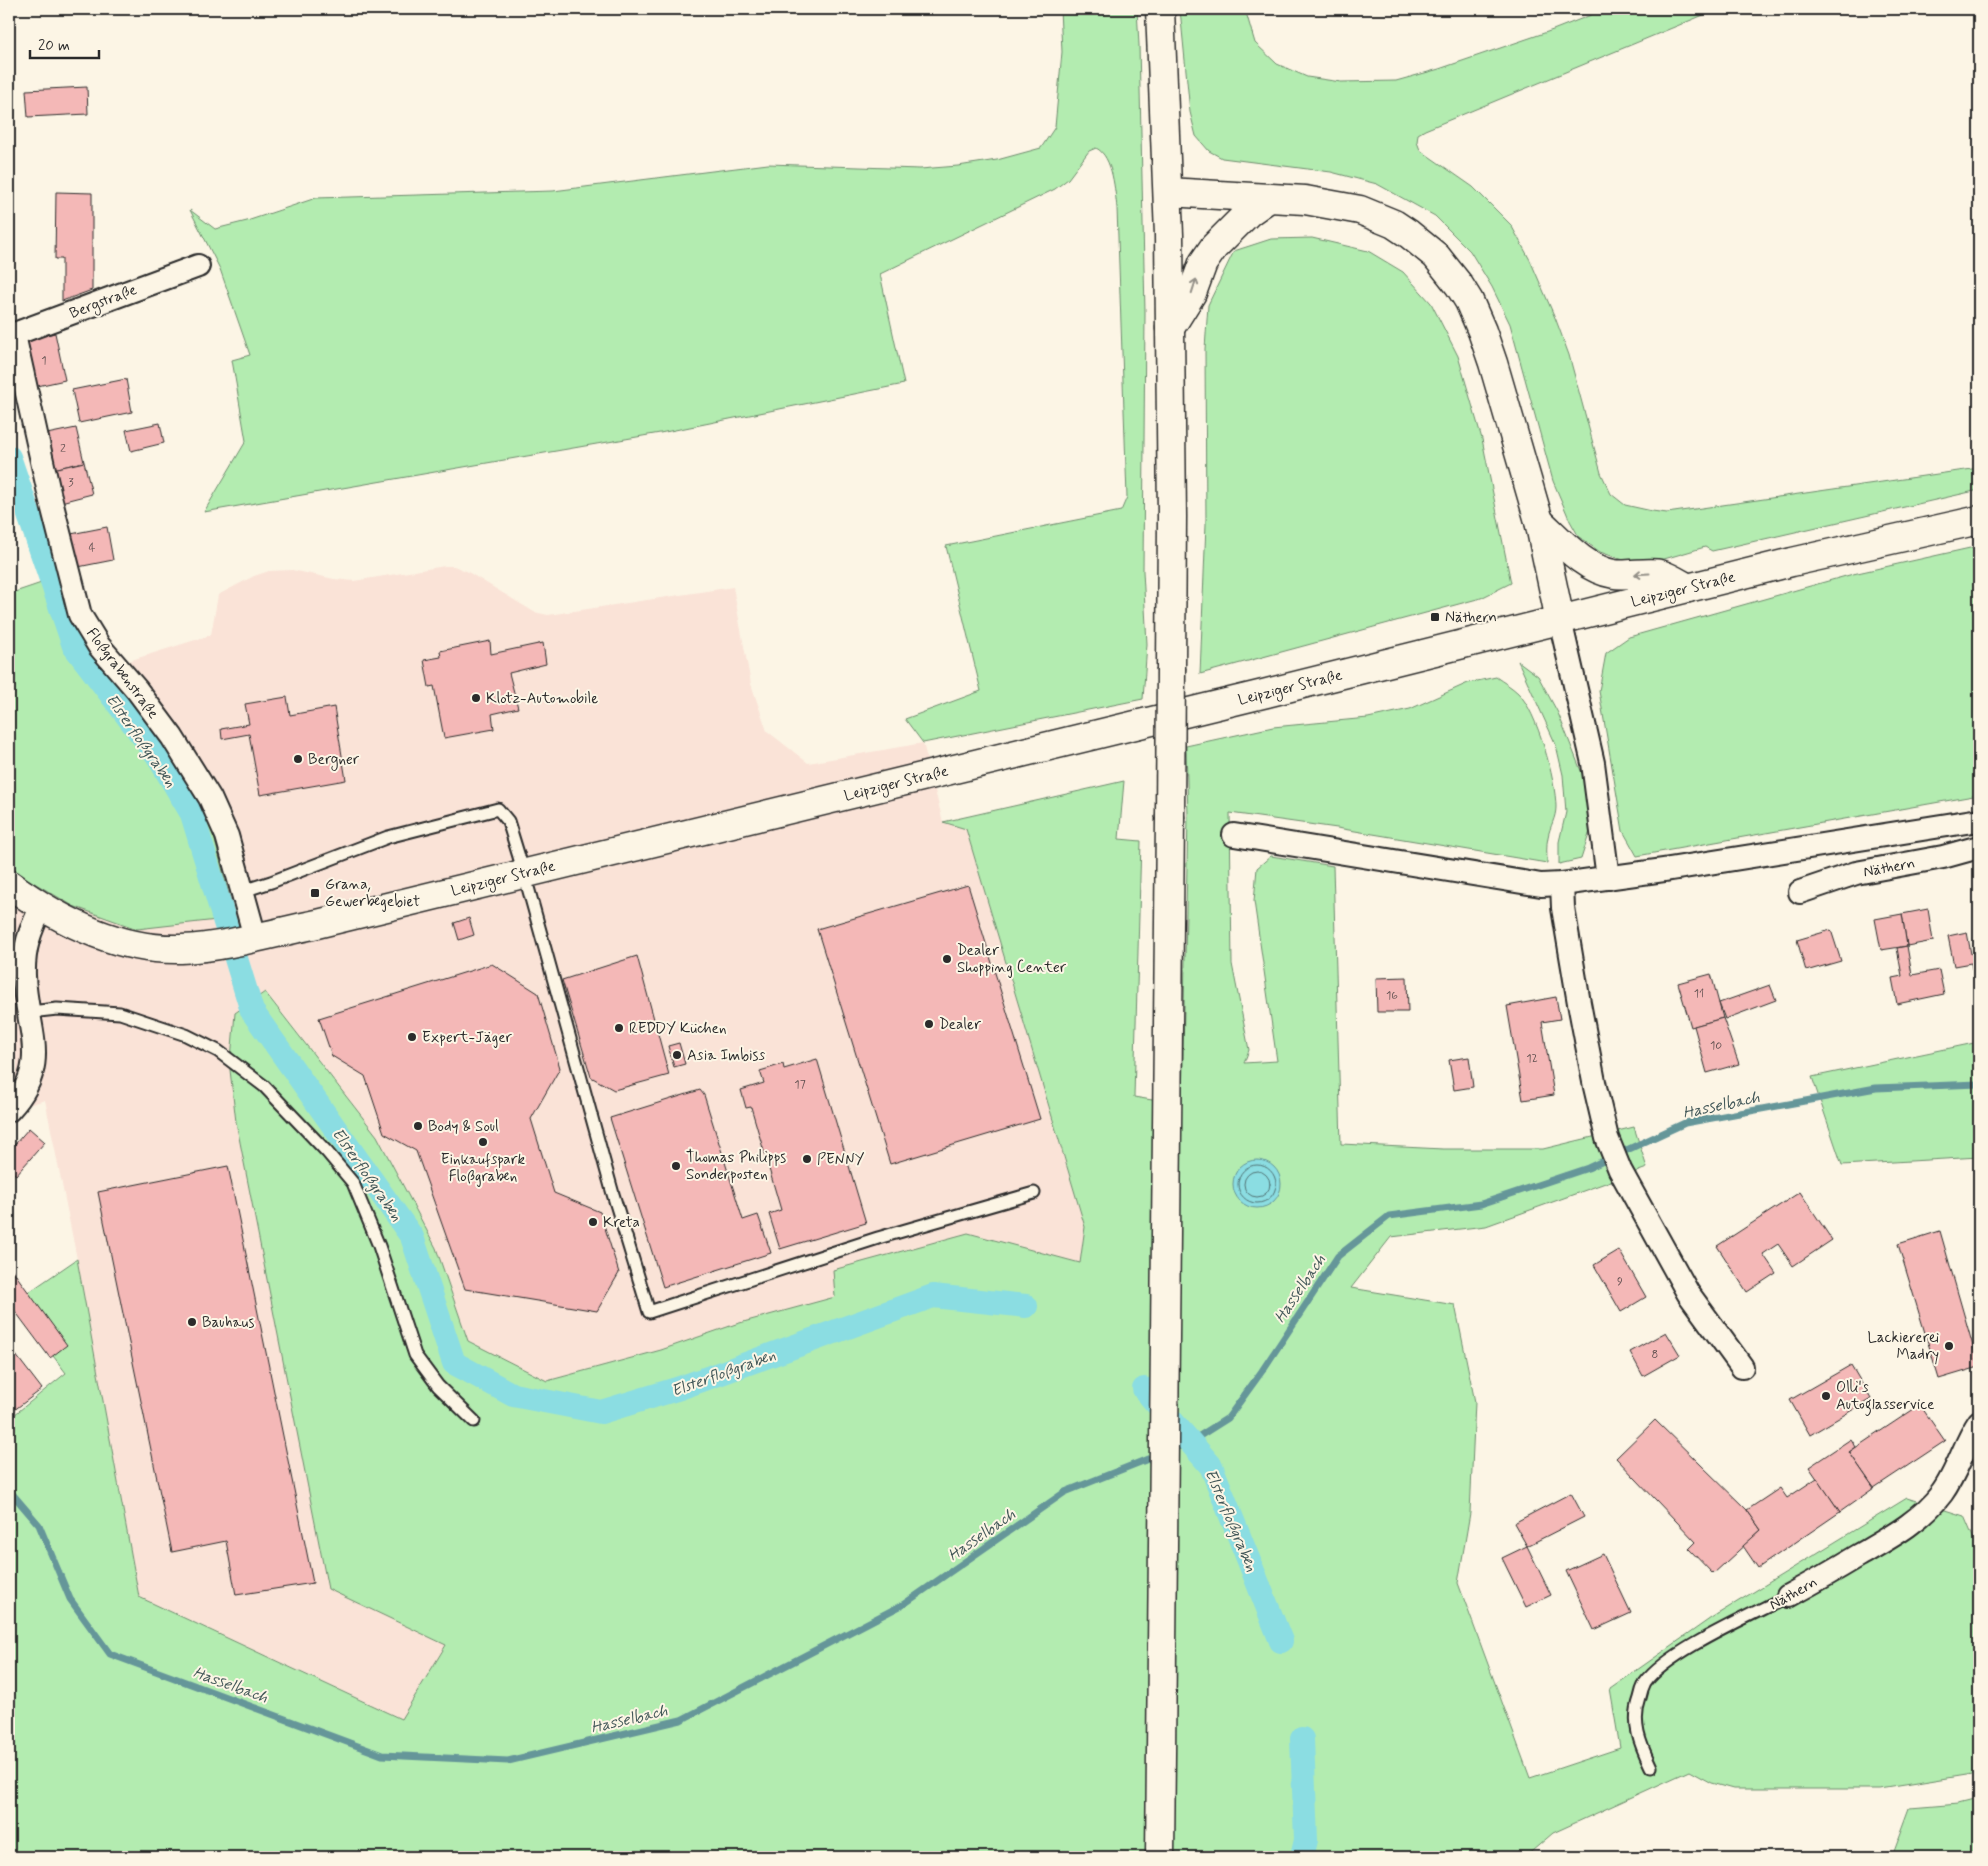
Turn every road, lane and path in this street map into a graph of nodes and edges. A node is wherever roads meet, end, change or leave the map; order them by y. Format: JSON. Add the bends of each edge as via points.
{"nodes":[{"id":1,"x":1160,"y":9,"type":"edge"},
{"id":2,"x":1168,"y":192,"type":"junction"},
{"id":3,"x":1268,"y":198,"type":"junction"},
{"id":4,"x":198,"y":266,"type":"dead end"},
{"id":5,"x":1170,"y":328,"type":"junction"},
{"id":6,"x":11,"y":336,"type":"edge"},
{"id":7,"x":1979,"y":520,"type":"edge"},
{"id":8,"x":1539,"y":521,"type":"junction"},
{"id":9,"x":1688,"y":588,"type":"junction"},
{"id":10,"x":1560,"y":620,"type":"junction"},
{"id":11,"x":1979,"y":820,"type":"edge"},
{"id":12,"x":1234,"y":835,"type":"dead end"},
{"id":13,"x":1979,"y":847,"type":"edge"},
{"id":14,"x":524,"y":874,"type":"junction"},
{"id":15,"x":1608,"y":878,"type":"junction"},
{"id":16,"x":9,"y":884,"type":"edge"},
{"id":17,"x":1562,"y":884,"type":"junction"},
{"id":18,"x":243,"y":891,"type":"junction"},
{"id":19,"x":1800,"y":892,"type":"dead end"},
{"id":20,"x":42,"y":906,"type":"junction"},
{"id":21,"x":249,"y":938,"type":"junction"},
{"id":22,"x":30,"y":1012,"type":"junction"},
{"id":23,"x":9,"y":1110,"type":"edge"},
{"id":24,"x":1034,"y":1193,"type":"dead end"},
{"id":25,"x":1742,"y":1367,"type":"dead end"},
{"id":26,"x":474,"y":1421,"type":"dead end"},
{"id":27,"x":1979,"y":1422,"type":"edge"},
{"id":28,"x":1788,"y":1596,"type":"joint"},
{"id":29,"x":1651,"y":1767,"type":"dead end"},
{"id":30,"x":1160,"y":1857,"type":"edge"}],
"edges":[{"from":1,"to":2,"type":"main road"},
{"from":2,"to":3,"type":"main road"},
{"from":2,"to":5,"type":"main road"},
{"from":5,"to":3,"type":"main road","one_way":true,"via":[[1192,294],[1203,263],[1214,248],[1249,212]]},
{"from":3,"to":8,"type":"main road","via":[[1323,202],[1376,216],[1409,234],[1448,270],[1469,301],[1482,331]]},
{"from":4,"to":6,"type":"street","name":"Bergstraße"},
{"from":5,"to":30,"type":"main road","bridge":true,"via":[[1172,517]]},
{"from":6,"to":18,"type":"street","name":"Floßgrabenstraße","via":[[80,615],[99,646],[172,737],[210,798],[227,836]]},
{"from":7,"to":9,"type":"main road","name":"Leipziger Straße"},
{"from":9,"to":8,"type":"main road","one_way":true,"via":[[1658,573],[1612,573],[1592,565],[1580,559]]},
{"from":8,"to":10,"type":"main road"},
{"from":9,"to":10,"type":"main road","name":"Leipziger Straße"},
{"from":10,"to":14,"type":"main road","name":"Leipziger Straße"},
{"from":10,"to":15,"type":"street","via":[[1593,763]]},
{"from":11,"to":15,"type":"street"},
{"from":12,"to":17,"type":"street","via":[[1526,883]]},
{"from":13,"to":19,"type":"street","name":"Näthern","via":[[1856,873]]},
{"from":14,"to":18,"type":"lane","via":[[508,821],[498,809],[388,837]]},
{"from":14,"to":21,"type":"main road","name":"Leipziger Straße"},
{"from":14,"to":24,"type":"lane","via":[[648,1312],[878,1238]]},
{"from":15,"to":17,"type":"street"},
{"from":16,"to":20,"type":"main road","name":"Leipziger Straße"},
{"from":17,"to":25,"type":"street","via":[[1579,1003],[1607,1138],[1620,1170],[1688,1292]]},
{"from":18,"to":21,"type":"street","name":"Floßgrabenstraße"},
{"from":20,"to":21,"type":"main road","name":"Leipziger Straße","via":[[90,931],[136,945],[181,949]]},
{"from":20,"to":22,"type":"street","via":[[26,945],[24,977]]},
{"from":22,"to":23,"type":"street","via":[[34,1057],[28,1084]]},
{"from":22,"to":26,"type":"lane","via":[[57,1009],[120,1013],[186,1035],[218,1051],[264,1086],[352,1183],[379,1246],[414,1355],[438,1386]]},
{"from":27,"to":28,"type":"street","name":"Näthern","via":[[1954,1475],[1924,1514],[1901,1532]]},
{"from":28,"to":29,"type":"lane","name":"Näthern","via":[[1681,1653],[1645,1684],[1636,1707],[1635,1724],[1640,1746]]}]}
